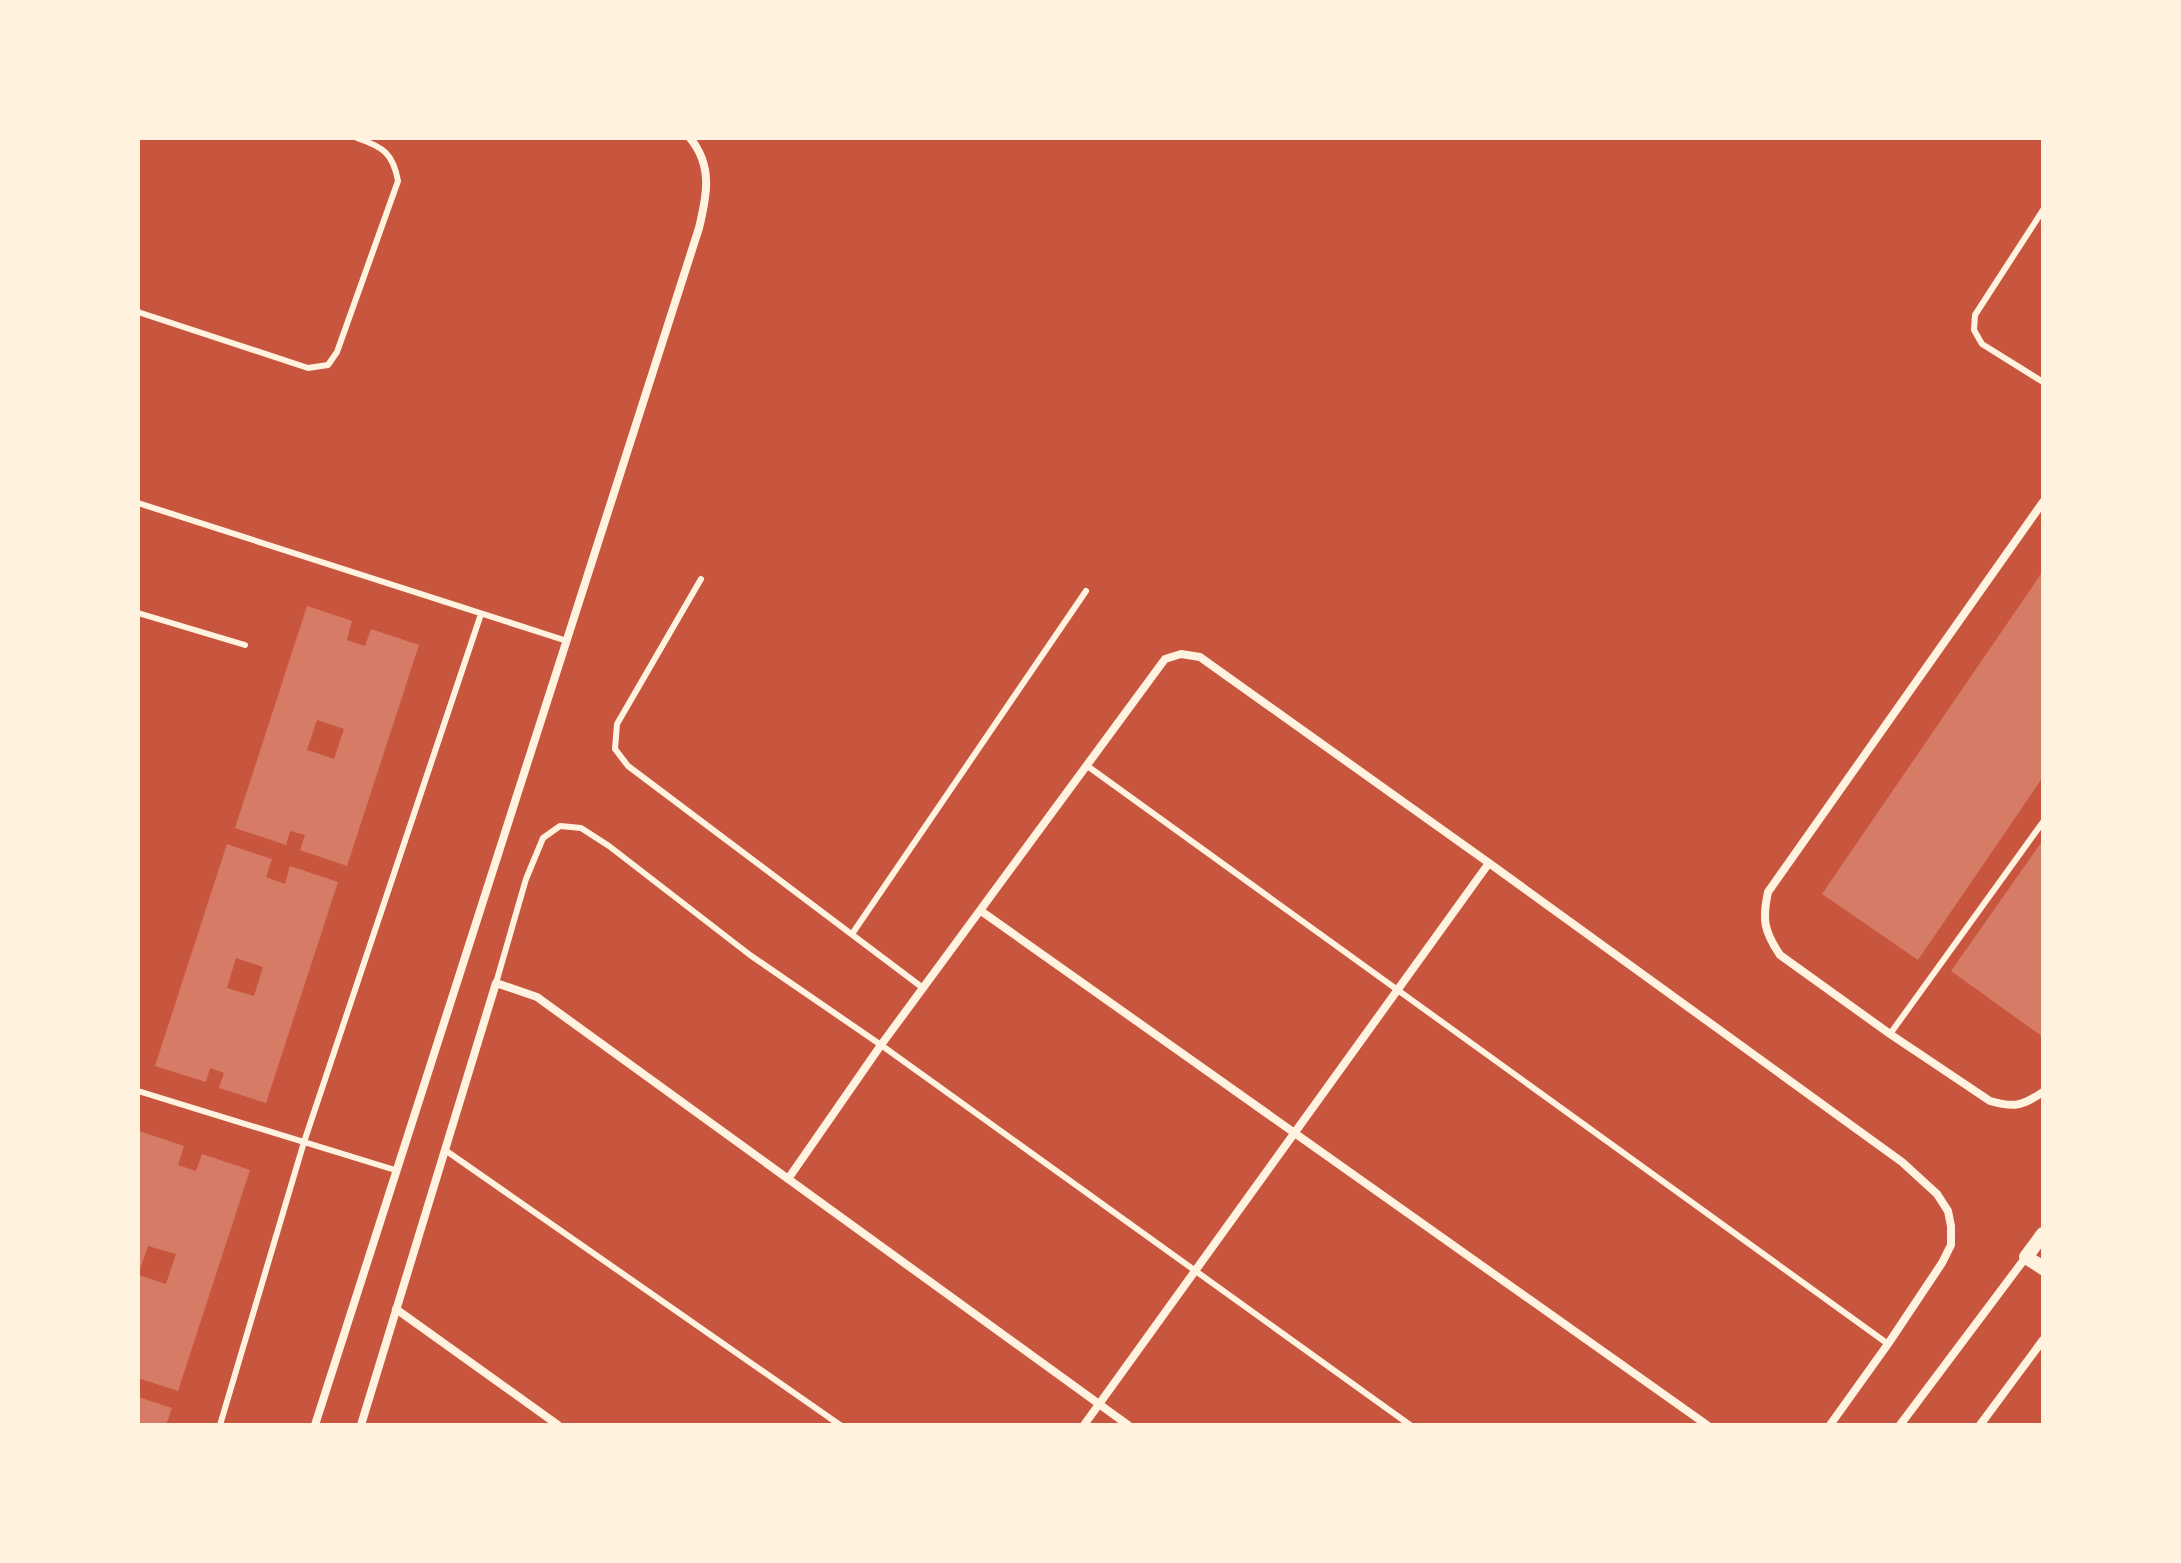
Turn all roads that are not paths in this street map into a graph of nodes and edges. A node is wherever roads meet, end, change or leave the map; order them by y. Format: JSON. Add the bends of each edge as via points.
{"nodes":[{"id":1,"x":357,"y":138,"type":"edge"},
{"id":2,"x":690,"y":138,"type":"edge"},
{"id":3,"x":2043,"y":210,"type":"edge"},
{"id":4,"x":138,"y":312,"type":"edge"},
{"id":5,"x":2043,"y":382,"type":"edge"},
{"id":6,"x":2043,"y":502,"type":"edge"},
{"id":7,"x":138,"y":503,"type":"edge"},
{"id":8,"x":701,"y":579,"type":"dead end"},
{"id":9,"x":1086,"y":591,"type":"dead end"},
{"id":10,"x":138,"y":613,"type":"edge"},
{"id":11,"x":481,"y":614,"type":"junction"},
{"id":12,"x":567,"y":641,"type":"junction"},
{"id":13,"x":245,"y":645,"type":"dead end"},
{"id":14,"x":1086,"y":765,"type":"junction"},
{"id":15,"x":2043,"y":822,"type":"edge"},
{"id":16,"x":1489,"y":863,"type":"junction"},
{"id":17,"x":981,"y":911,"type":"junction"},
{"id":18,"x":852,"y":934,"type":"junction"},
{"id":19,"x":496,"y":983,"type":"junction"},
{"id":20,"x":923,"y":988,"type":"junction"},
{"id":21,"x":1397,"y":989,"type":"junction"},
{"id":22,"x":1890,"y":1034,"type":"junction"},
{"id":23,"x":881,"y":1045,"type":"junction"},
{"id":24,"x":138,"y":1091,"type":"edge"},
{"id":25,"x":2043,"y":1092,"type":"edge"},
{"id":26,"x":1294,"y":1132,"type":"junction"},
{"id":27,"x":304,"y":1142,"type":"junction"},
{"id":28,"x":445,"y":1150,"type":"junction"},
{"id":29,"x":395,"y":1170,"type":"junction"},
{"id":30,"x":788,"y":1179,"type":"junction"},
{"id":31,"x":2043,"y":1234,"type":"edge"},
{"id":32,"x":2026,"y":1257,"type":"junction"},
{"id":33,"x":2043,"y":1268,"type":"edge"},
{"id":34,"x":1193,"y":1271,"type":"junction"},
{"id":35,"x":396,"y":1309,"type":"junction"},
{"id":36,"x":2043,"y":1340,"type":"edge"},
{"id":37,"x":1888,"y":1344,"type":"junction"},
{"id":38,"x":1099,"y":1404,"type":"junction"},
{"id":39,"x":220,"y":1425,"type":"edge"},
{"id":40,"x":315,"y":1425,"type":"edge"},
{"id":41,"x":361,"y":1425,"type":"edge"},
{"id":42,"x":558,"y":1425,"type":"edge"},
{"id":43,"x":840,"y":1425,"type":"edge"},
{"id":44,"x":1084,"y":1425,"type":"edge"},
{"id":45,"x":1128,"y":1425,"type":"edge"},
{"id":46,"x":1410,"y":1425,"type":"edge"},
{"id":47,"x":1707,"y":1425,"type":"edge"},
{"id":48,"x":1830,"y":1425,"type":"edge"},
{"id":49,"x":1900,"y":1425,"type":"edge"},
{"id":50,"x":1980,"y":1425,"type":"edge"}],
"edges":[{"from":1,"to":4,"type":"lane","via":[[387,151],[398,181],[328,365],[308,368]]},
{"from":2,"to":12,"type":"street","via":[[700,150],[707,196]]},
{"from":3,"to":5,"type":"lane","via":[[1975,315],[1974,330],[1982,344]]},
{"from":6,"to":22,"type":"street","via":[[1768,892],[1764,925],[1780,955]]},
{"from":7,"to":11,"type":"lane"},
{"from":8,"to":18,"type":"lane","via":[[617,724],[615,749],[628,766]]},
{"from":9,"to":18,"type":"lane"},
{"from":10,"to":13,"type":"lane"},
{"from":11,"to":12,"type":"lane"},
{"from":11,"to":27,"type":"lane"},
{"from":12,"to":29,"type":"street"},
{"from":14,"to":16,"type":"street","via":[[1165,659],[1181,654],[1200,657]]},
{"from":14,"to":17,"type":"street"},
{"from":14,"to":21,"type":"lane"},
{"from":15,"to":22,"type":"lane"},
{"from":16,"to":21,"type":"street"},
{"from":16,"to":37,"type":"street","via":[[1902,1162],[1937,1194],[1948,1211],[1951,1245]]},
{"from":17,"to":20,"type":"street"},
{"from":17,"to":26,"type":"street"},
{"from":18,"to":20,"type":"lane"},
{"from":19,"to":23,"type":"lane","via":[[543,838],[560,826],[581,828]]},
{"from":19,"to":28,"type":"street"},
{"from":19,"to":30,"type":"street","via":[[537,997]]},
{"from":20,"to":23,"type":"street"},
{"from":21,"to":26,"type":"street"},
{"from":21,"to":37,"type":"lane"},
{"from":22,"to":25,"type":"street","via":[[1990,1101],[2025,1104]]},
{"from":23,"to":30,"type":"street"},
{"from":23,"to":34,"type":"lane"},
{"from":24,"to":27,"type":"lane"},
{"from":26,"to":34,"type":"street"},
{"from":26,"to":47,"type":"street"},
{"from":27,"to":29,"type":"lane"},
{"from":27,"to":39,"type":"lane"},
{"from":28,"to":35,"type":"street"},
{"from":28,"to":43,"type":"lane"},
{"from":29,"to":40,"type":"street"},
{"from":30,"to":38,"type":"street"},
{"from":31,"to":32,"type":"street"},
{"from":32,"to":33,"type":"street"},
{"from":32,"to":49,"type":"street"},
{"from":34,"to":38,"type":"street"},
{"from":34,"to":46,"type":"lane"},
{"from":35,"to":41,"type":"street"},
{"from":35,"to":42,"type":"street"},
{"from":36,"to":50,"type":"street"},
{"from":37,"to":48,"type":"street"},
{"from":38,"to":44,"type":"street"},
{"from":38,"to":45,"type":"street"}]}
